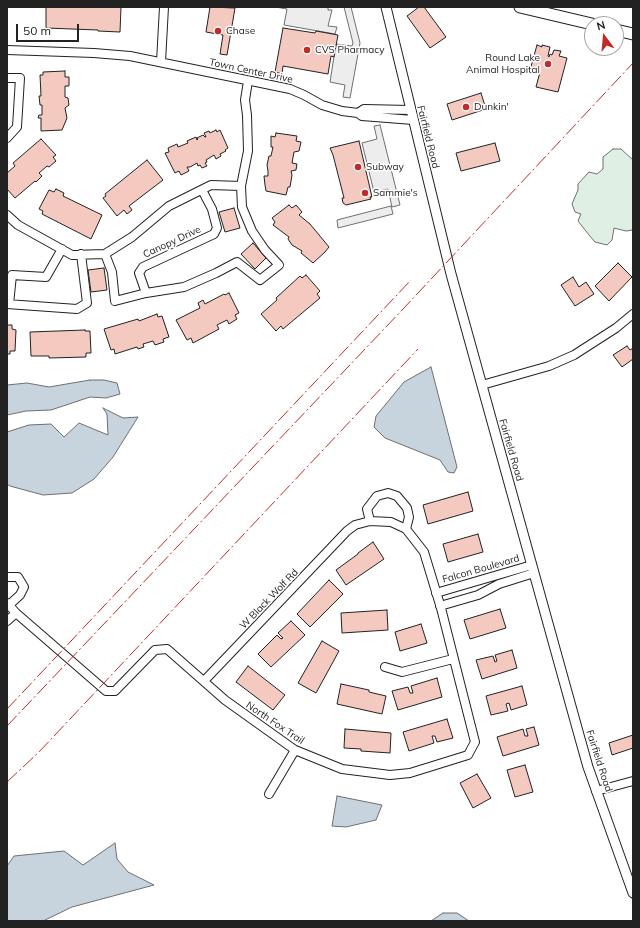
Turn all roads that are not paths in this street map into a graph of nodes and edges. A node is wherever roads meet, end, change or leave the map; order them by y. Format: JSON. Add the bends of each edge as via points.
{"nodes":[{"id":1,"x":164,"y":7,"type":"edge"},
{"id":2,"x":386,"y":7,"type":"edge"},
{"id":3,"x":520,"y":7,"type":"edge"},
{"id":4,"x":584,"y":22,"type":"edge"},
{"id":5,"x":7,"y":50,"type":"edge"},
{"id":6,"x":161,"y":62,"type":"junction"},
{"id":7,"x":7,"y":78,"type":"edge"},
{"id":8,"x":248,"y":81,"type":"junction"},
{"id":9,"x":410,"y":110,"type":"junction"},
{"id":10,"x":358,"y":113,"type":"junction"},
{"id":11,"x":413,"y":120,"type":"junction"},
{"id":12,"x":7,"y":138,"type":"edge"},
{"id":13,"x":242,"y":186,"type":"junction"},
{"id":14,"x":202,"y":190,"type":"junction"},
{"id":15,"x":7,"y":215,"type":"edge"},
{"id":16,"x":62,"y":248,"type":"junction"},
{"id":17,"x":82,"y":254,"type":"junction"},
{"id":18,"x":105,"y":254,"type":"junction"},
{"id":19,"x":146,"y":293,"type":"junction"},
{"id":20,"x":8,"y":304,"type":"edge"},
{"id":21,"x":633,"y":314,"type":"edge"},
{"id":22,"x":482,"y":385,"type":"junction"},
{"id":23,"x":370,"y":521,"type":"junction"},
{"id":24,"x":406,"y":529,"type":"junction"},
{"id":25,"x":533,"y":569,"type":"junction"},
{"id":26,"x":7,"y":577,"type":"edge"},
{"id":27,"x":435,"y":590,"type":"junction"},
{"id":28,"x":8,"y":604,"type":"edge"},
{"id":29,"x":440,"y":606,"type":"junction"},
{"id":30,"x":16,"y":613,"type":"junction"},
{"id":31,"x":7,"y":621,"type":"edge"},
{"id":32,"x":453,"y":659,"type":"junction"},
{"id":33,"x":385,"y":667,"type":"dead end"},
{"id":34,"x":204,"y":681,"type":"junction"},
{"id":35,"x":295,"y":750,"type":"junction"},
{"id":36,"x":633,"y":781,"type":"edge"},
{"id":37,"x":596,"y":791,"type":"junction"},
{"id":38,"x":269,"y":794,"type":"dead end"},
{"id":39,"x":633,"y":893,"type":"edge"}],
"edges":[{"from":1,"to":6,"type":"street"},
{"from":2,"to":9,"type":"street","name":"Fairfield Road"},
{"from":3,"to":4,"type":"main road"},
{"from":5,"to":6,"type":"street","name":"Town Center Drive","via":[[94,53]]},
{"from":6,"to":8,"type":"street","name":"Town Center Drive"},
{"from":7,"to":12,"type":"street","via":[[20,78],[17,127]]},
{"from":8,"to":10,"type":"street","name":"Town Center Drive","via":[[297,92],[328,108]]},
{"from":8,"to":13,"type":"street","via":[[245,100],[248,151]]},
{"from":9,"to":10,"type":"street","name":"Town Center Drive","via":[[364,109]]},
{"from":9,"to":11,"type":"street","name":"Fairfield Road"},
{"from":10,"to":11,"type":"street","name":"Town Center Drive","via":[[362,116]]},
{"from":11,"to":22,"type":"street","name":"Fairfield Road","via":[[451,274]]},
{"from":13,"to":14,"type":"street","via":[[211,185]]},
{"from":13,"to":19,"type":"street","via":[[242,207],[252,231],[279,265],[260,280],[237,262],[184,287]]},
{"from":14,"to":18,"type":"street","via":[[169,206],[132,237]]},
{"from":14,"to":19,"type":"street","name":"Canopy Drive","via":[[212,208],[217,228],[214,234],[143,267],[139,273]]},
{"from":15,"to":16,"type":"street","via":[[18,225]]},
{"from":16,"to":17,"type":"street","via":[[72,254]]},
{"from":16,"to":20,"type":"street","via":[[46,277],[12,275]]},
{"from":17,"to":18,"type":"street"},
{"from":17,"to":20,"type":"street","via":[[87,303],[77,309]]},
{"from":18,"to":19,"type":"street","via":[[112,272],[115,301]]},
{"from":21,"to":22,"type":"street","via":[[574,355],[549,366]]},
{"from":22,"to":25,"type":"street","name":"Fairfield Road"},
{"from":23,"to":24,"type":"street","via":[[391,522]]},
{"from":23,"to":24,"type":"street","via":[[367,509],[376,496],[388,493],[397,496],[407,508],[409,517]]},
{"from":23,"to":34,"type":"street","name":"W Black Wolf Rd","via":[[355,525],[347,531]]},
{"from":24,"to":27,"type":"street","name":"North Fox Trail","via":[[424,552]]},
{"from":25,"to":27,"type":"street","name":"Falcon Boulevard"},
{"from":25,"to":29,"type":"street","name":"Falcon Boulevard","via":[[478,595]]},
{"from":25,"to":37,"type":"street","name":"Fairfield Road"},
{"from":26,"to":28,"type":"street","name":"North Fox Trail","via":[[18,577],[24,587],[20,595]]},
{"from":27,"to":29,"type":"street","name":"North Fox Trail"},
{"from":28,"to":30,"type":"street","name":"North Fox Trail"},
{"from":29,"to":32,"type":"street","name":"North Fox Trail"},
{"from":30,"to":31,"type":"street"},
{"from":30,"to":34,"type":"street","name":"North Fox Trail","via":[[106,691],[115,691],[155,650],[167,649]]},
{"from":32,"to":33,"type":"street","via":[[402,672]]},
{"from":32,"to":35,"type":"street","name":"North Fox Trail","via":[[475,742],[468,755],[410,773],[390,775],[342,769]]},
{"from":34,"to":35,"type":"street","name":"North Fox Trail","via":[[225,700]]},
{"from":35,"to":38,"type":"street"},
{"from":36,"to":37,"type":"street"},
{"from":37,"to":39,"type":"street","name":"Fairfield Road"}]}
